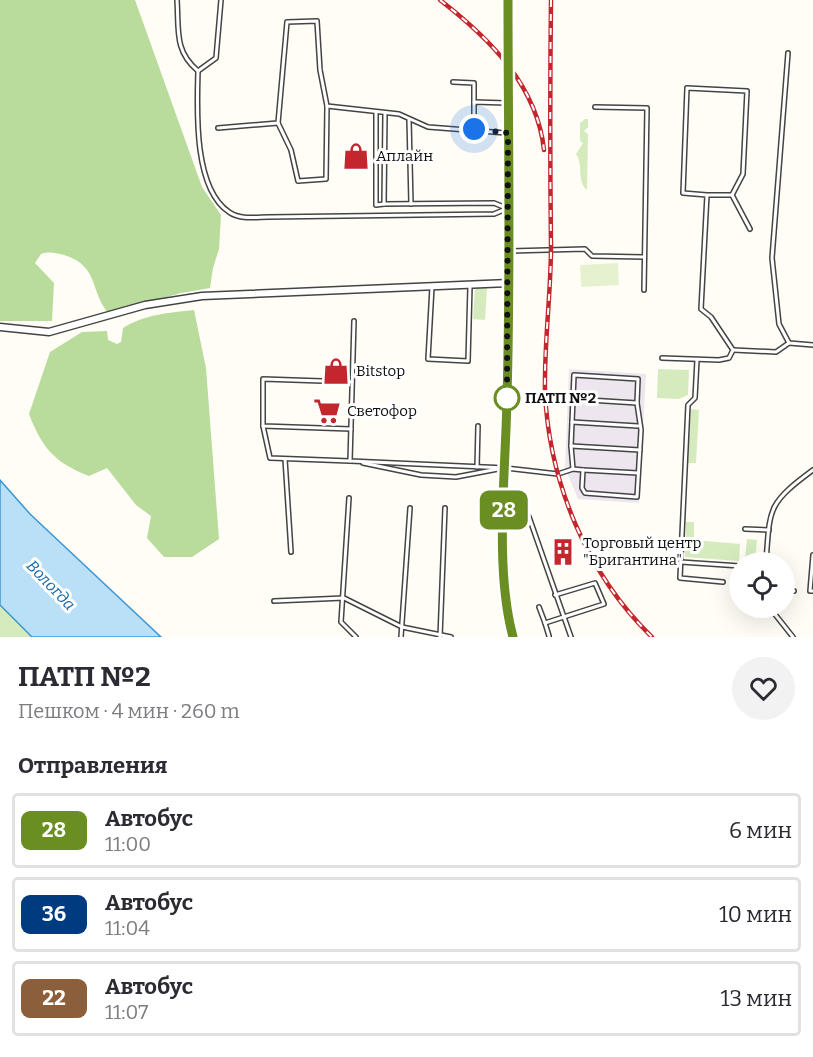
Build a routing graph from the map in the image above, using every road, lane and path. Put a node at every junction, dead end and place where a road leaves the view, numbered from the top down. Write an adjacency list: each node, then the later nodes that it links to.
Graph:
1 (177, 0): 5 (lane)
2 (220, 0): 5 (lane)
3 (508, 0): 8 (main road)
4 (788, 53): 32 (lane)
5 (198, 71): 22 (lane)
6 (453, 82): 7 (lane)
7 (474, 102): 8 (lane); 16 (lane)
8 (508, 103): 17 (main road)
9 (327, 106): 11 (lane); 14 (lane); 14 (lane)
10 (595, 107): 25 (lane)
11 (376, 112): 12 (lane); 20 (lane)
12 (385, 114): 13 (lane); 20 (lane)
13 (409, 119): 16 (lane); 21 (lane)
14 (278, 123): 15 (lane)
15 (218, 128)
16 (474, 131): 17 (lane)
17 (508, 133): 22 (main road)
18 (707, 195): 19 (lane); 19 (lane); 34 (lane)
19 (732, 195): 23 (lane)
20 (384, 204): 21 (lane)
21 (411, 204): 22 (lane)
22 (508, 208): 24 (main road)
23 (750, 229)
24 (508, 251): 25 (lane); 26 (main road)
25 (645, 257): 29 (lane)
26 (509, 283): 27 (street); 50 (main road)
27 (470, 284): 28 (street); 28 (lane)
28 (432, 285): 31 (street)
29 (644, 290)
30 (354, 321): 37 (lane)
31 (0, 327)
32 (789, 344): 33 (lane); 34 (lane)
33 (813, 345)
34 (734, 350): 36 (lane)
35 (662, 358): 36 (lane)
36 (696, 360): 64 (lane)
37 (352, 382): 41 (lane); 44 (lane)
38 (573, 399): 39 (lane); 39 (lane); 40 (lane)
39 (637, 403): 43 (lane)
40 (572, 423): 43 (lane); 45 (lane)
41 (262, 426): 44 (lane); 47 (lane)
42 (478, 426): 49 (lane)
43 (638, 426): 46 (lane)
44 (351, 429): 48 (lane)
45 (571, 446): 46 (lane); 51 (lane)
46 (639, 450): 54 (lane)
47 (285, 459): 48 (lane); 61 (lane)
48 (350, 461): 49 (lane); 50 (lane)
49 (477, 467): 50 (lane)
50 (506, 468): 51 (lane); 55 (main road)
51 (573, 469): 52 (lane)
52 (583, 470): 54 (lane); 54 (lane)
53 (813, 470): 60 (lane)
54 (638, 473)
55 (505, 495): 68 (lane); 81 (main road)
56 (349, 498): 69 (lane)
57 (410, 508): 75 (lane)
58 (445, 508): 76 (lane)
59 (745, 528): 60 (lane)
60 (769, 530): 62 (lane)
61 (291, 552)
62 (767, 552)
63 (813, 555): 67 (lane)
64 (681, 562): 65 (lane); 66 (lane)
65 (729, 566)
66 (723, 582)
67 (813, 591)
68 (555, 596): 72 (lane); 72 (lane)
69 (344, 598): 70 (lane); 75 (lane); 78 (lane)
70 (274, 601)
71 (539, 607): 74 (lane)
72 (563, 618): 74 (lane); 82 (lane)
73 (778, 618): 83 (lane)
74 (545, 623): 77 (lane)
75 (402, 627): 76 (lane); 79 (lane)
76 (440, 636): 80 (lane)
77 (549, 636)
78 (356, 637)
79 (401, 637)
80 (451, 637)
81 (513, 637)
82 (571, 637)
83 (793, 637)

